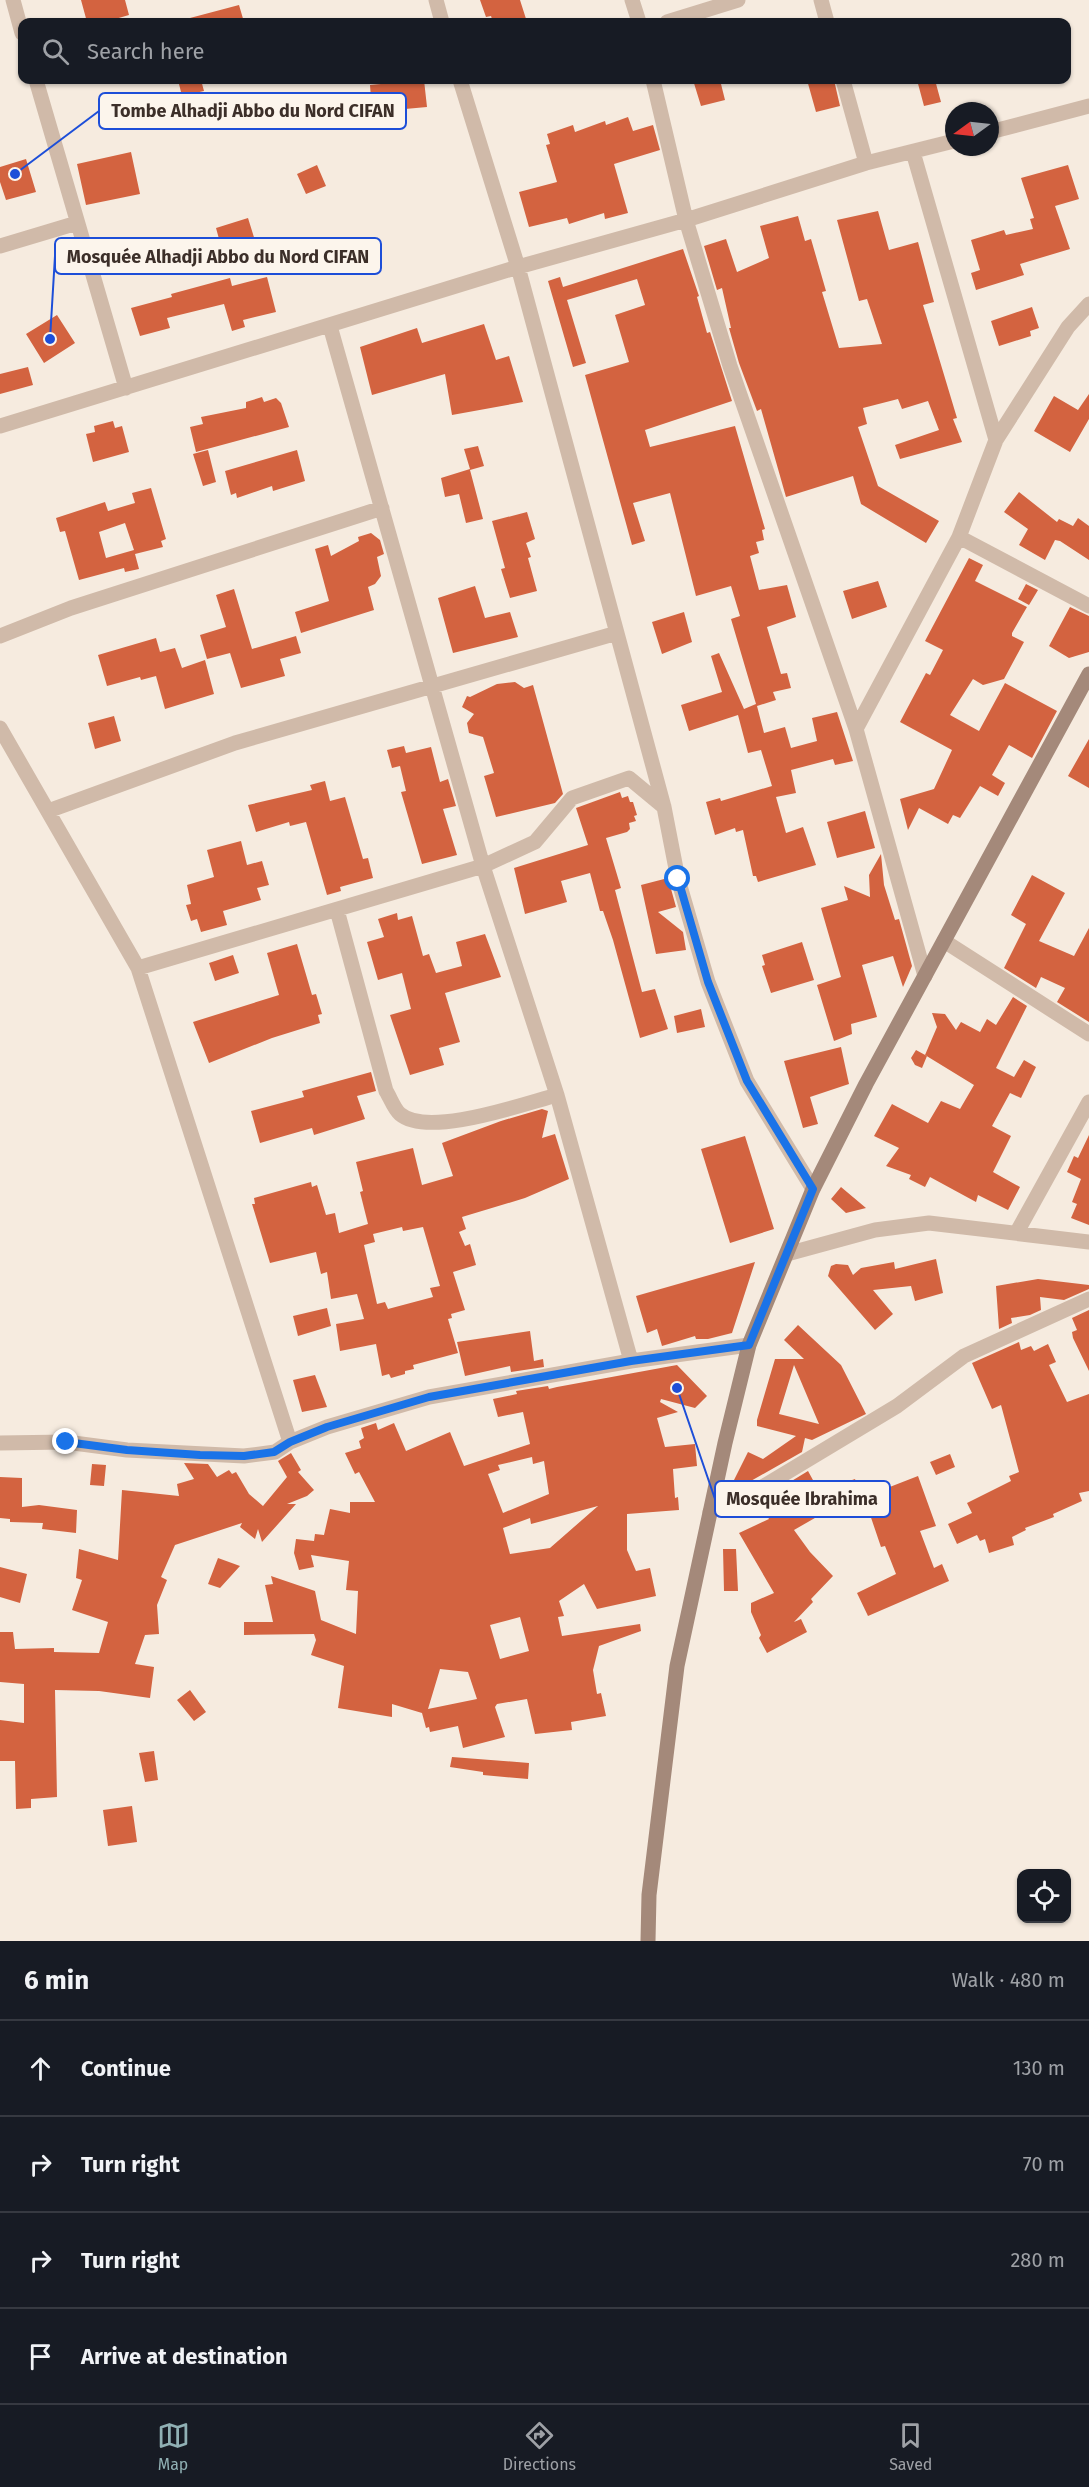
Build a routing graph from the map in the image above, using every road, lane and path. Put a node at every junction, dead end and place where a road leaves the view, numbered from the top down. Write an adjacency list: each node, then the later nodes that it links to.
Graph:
1 (13, 0): 6 (street)
2 (435, 0): 7 (street)
3 (632, 0): 8 (street)
4 (738, 0): 9 (street)
5 (821, 0): 10 (street)
6 (18, 18)
7 (441, 18)
8 (638, 18)
9 (680, 18)
10 (826, 18)
11 (37, 84): 21 (street)
12 (461, 84): 23 (street)
13 (654, 84): 20 (street)
14 (844, 84): 19 (street)
15 (1089, 106): 16 (street)
16 (999, 130)
17 (945, 143): 18 (street)
18 (913, 152): 19 (street); 28 (street)
19 (866, 163): 20 (street)
20 (686, 220): 23 (street); 37 (street)
21 (77, 223): 22 (street); 26 (street)
22 (0, 246)
23 (518, 267): 25 (street); 32 (street)
24 (1089, 304): 28 (street)
25 (330, 326): 26 (street); 29 (street)
26 (126, 388): 27 (street)
27 (0, 426)
28 (996, 440): 30 (street)
29 (381, 508): 33 (street); 35 (street)
30 (959, 537): 31 (street); 37 (street)
31 (1089, 606)
32 (617, 633): 35 (street); 38 (street)
33 (0, 636)
34 (1089, 674): 42 (street)
35 (432, 685): 39 (street); 40 (street)
36 (0, 728): 39 (street)
37 (856, 729): 44 (street)
38 (664, 807): 40 (street); 48 (street)
39 (48, 811): 43 (street)
40 (483, 866): 41 (street); 46 (street)
41 (337, 910): 43 (street); 46 (street)
42 (944, 941): 44 (street); 45 (street)
43 (138, 968): 55 (street)
44 (925, 976): 48 (street)
45 (1089, 1034)
46 (557, 1095): 54 (street)
47 (1089, 1102): 49 (street)
48 (813, 1189): 51 (street)
49 (1017, 1232): 50 (street); 51 (street)
50 (1089, 1242)
51 (787, 1254): 53 (street)
52 (1089, 1299): 57 (street)
53 (749, 1345): 54 (street); 57 (street)
54 (631, 1361): 55 (street)
55 (290, 1442): 56 (street)
56 (0, 1443)
57 (710, 1512): 58 (street)
58 (648, 1941)

